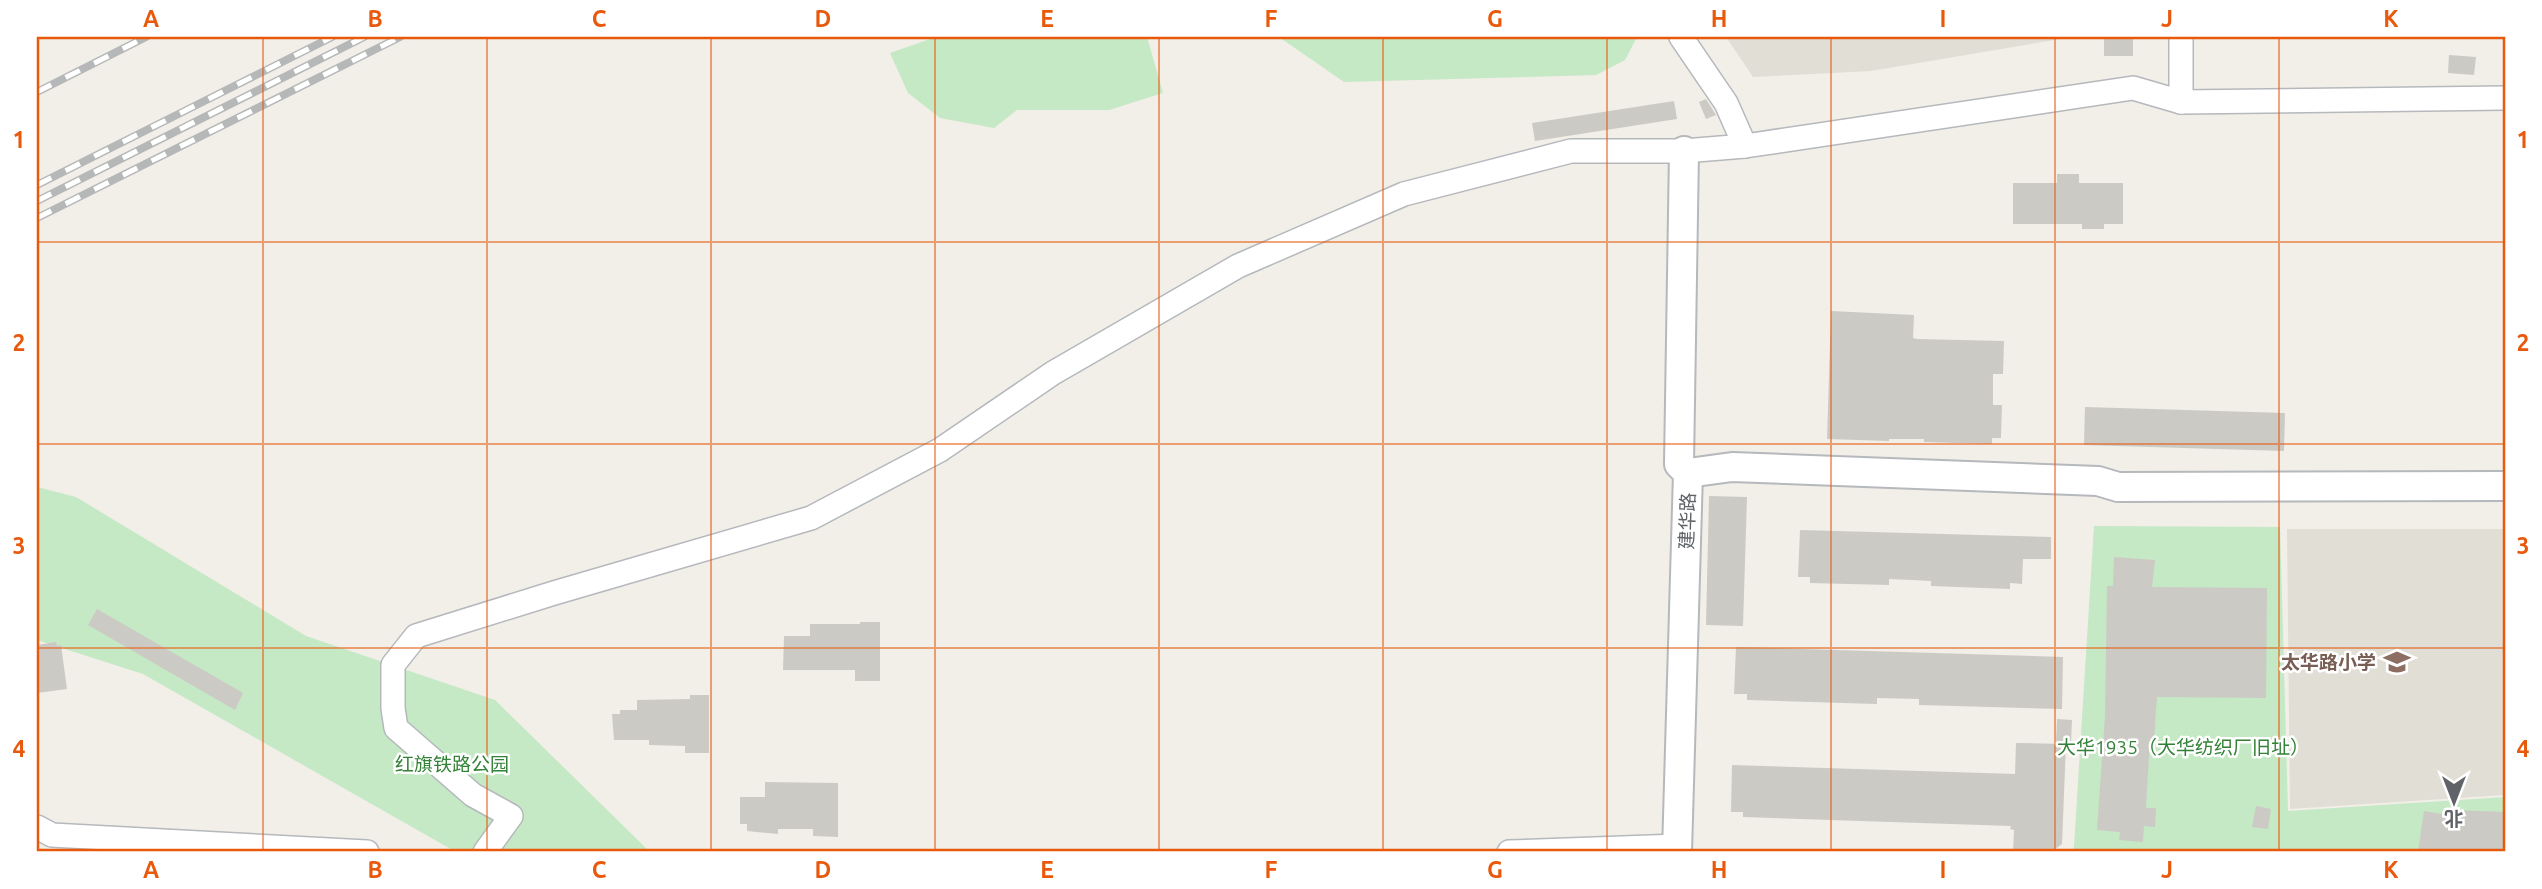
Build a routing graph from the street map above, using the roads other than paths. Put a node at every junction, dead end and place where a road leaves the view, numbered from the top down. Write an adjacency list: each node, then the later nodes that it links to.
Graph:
1 (1681, 37): 5 (street)
2 (2181, 37): 4 (street)
3 (2505, 98): 4 (street)
4 (2181, 102): 5 (street)
5 (1745, 146): 6 (street)
6 (1684, 151): 7 (street, 建华路); 12 (street)
7 (1688, 473): 8 (street); 10 (street, 建华路)
8 (2505, 486)
9 (37, 827): 11 (street)
10 (1677, 849): 13 (street)
11 (367, 852)
12 (485, 852)
13 (1509, 852)

